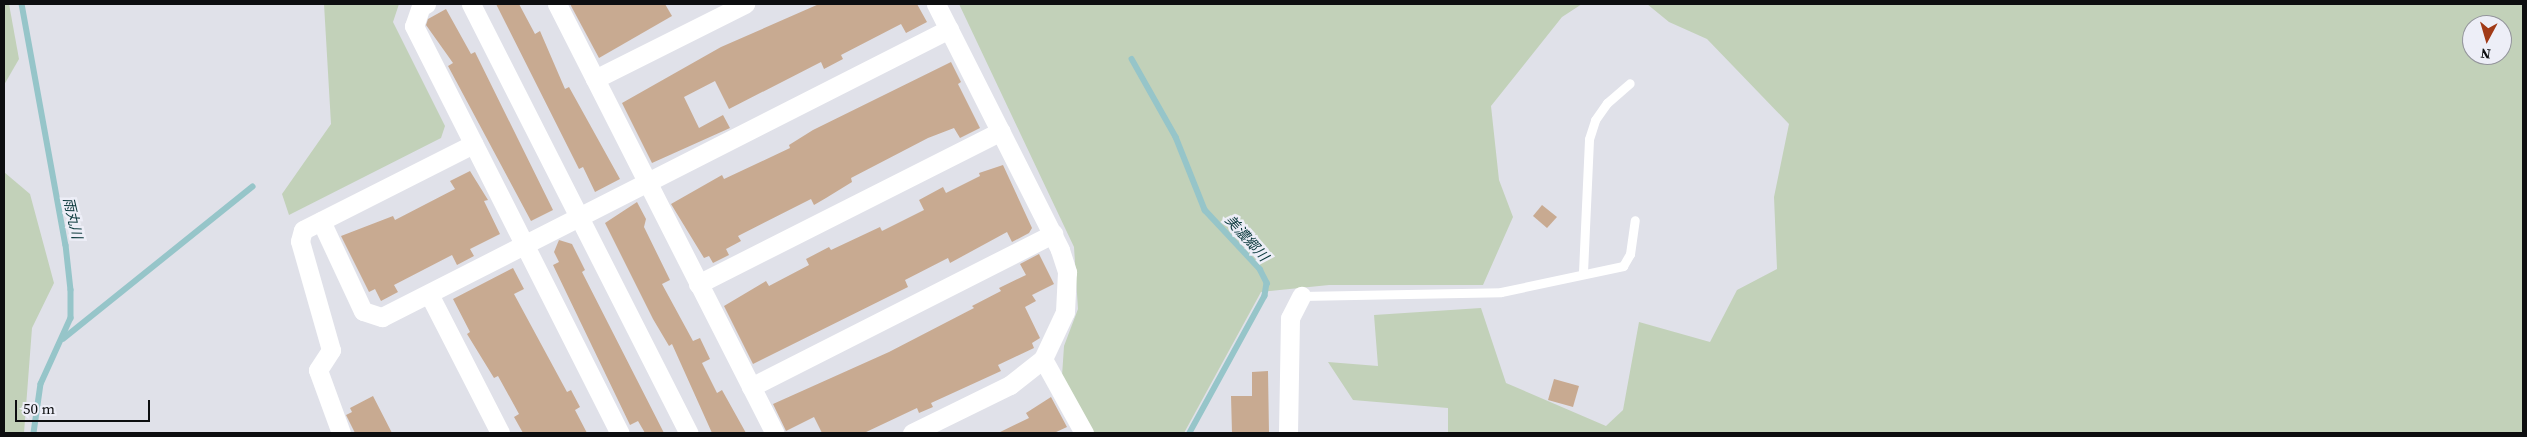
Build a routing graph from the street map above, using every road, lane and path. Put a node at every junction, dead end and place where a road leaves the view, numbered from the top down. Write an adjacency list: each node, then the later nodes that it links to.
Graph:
1 (426, 4): 10 (street)
2 (471, 4): 12 (street)
3 (557, 4): 7 (street)
4 (745, 4): 7 (street)
5 (936, 4): 6 (street)
6 (949, 29): 9 (street); 11 (street)
7 (595, 79): 11 (street)
8 (1630, 83): 17 (lane)
9 (1001, 131): 15 (street); 18 (street)
10 (473, 144): 14 (street); 16 (street)
11 (646, 182): 12 (street); 18 (street)
12 (580, 216): 16 (street); 26 (street)
13 (1635, 220): 17 (lane)
14 (320, 221): 19 (street); 23 (street)
15 (1053, 234): 21 (street); 22 (street)
16 (525, 244): 19 (street); 25 (street)
17 (1583, 272): 20 (lane)
18 (698, 284): 22 (street)
19 (429, 294): 24 (street)
20 (1301, 296): 30 (street)
21 (1043, 359): 28 (street); 29 (street)
22 (751, 387): 27 (street)
23 (341, 433)
24 (500, 433)
25 (620, 433)
26 (689, 433)
27 (775, 433)
28 (912, 433)
29 (1084, 433)
30 (1288, 433)

